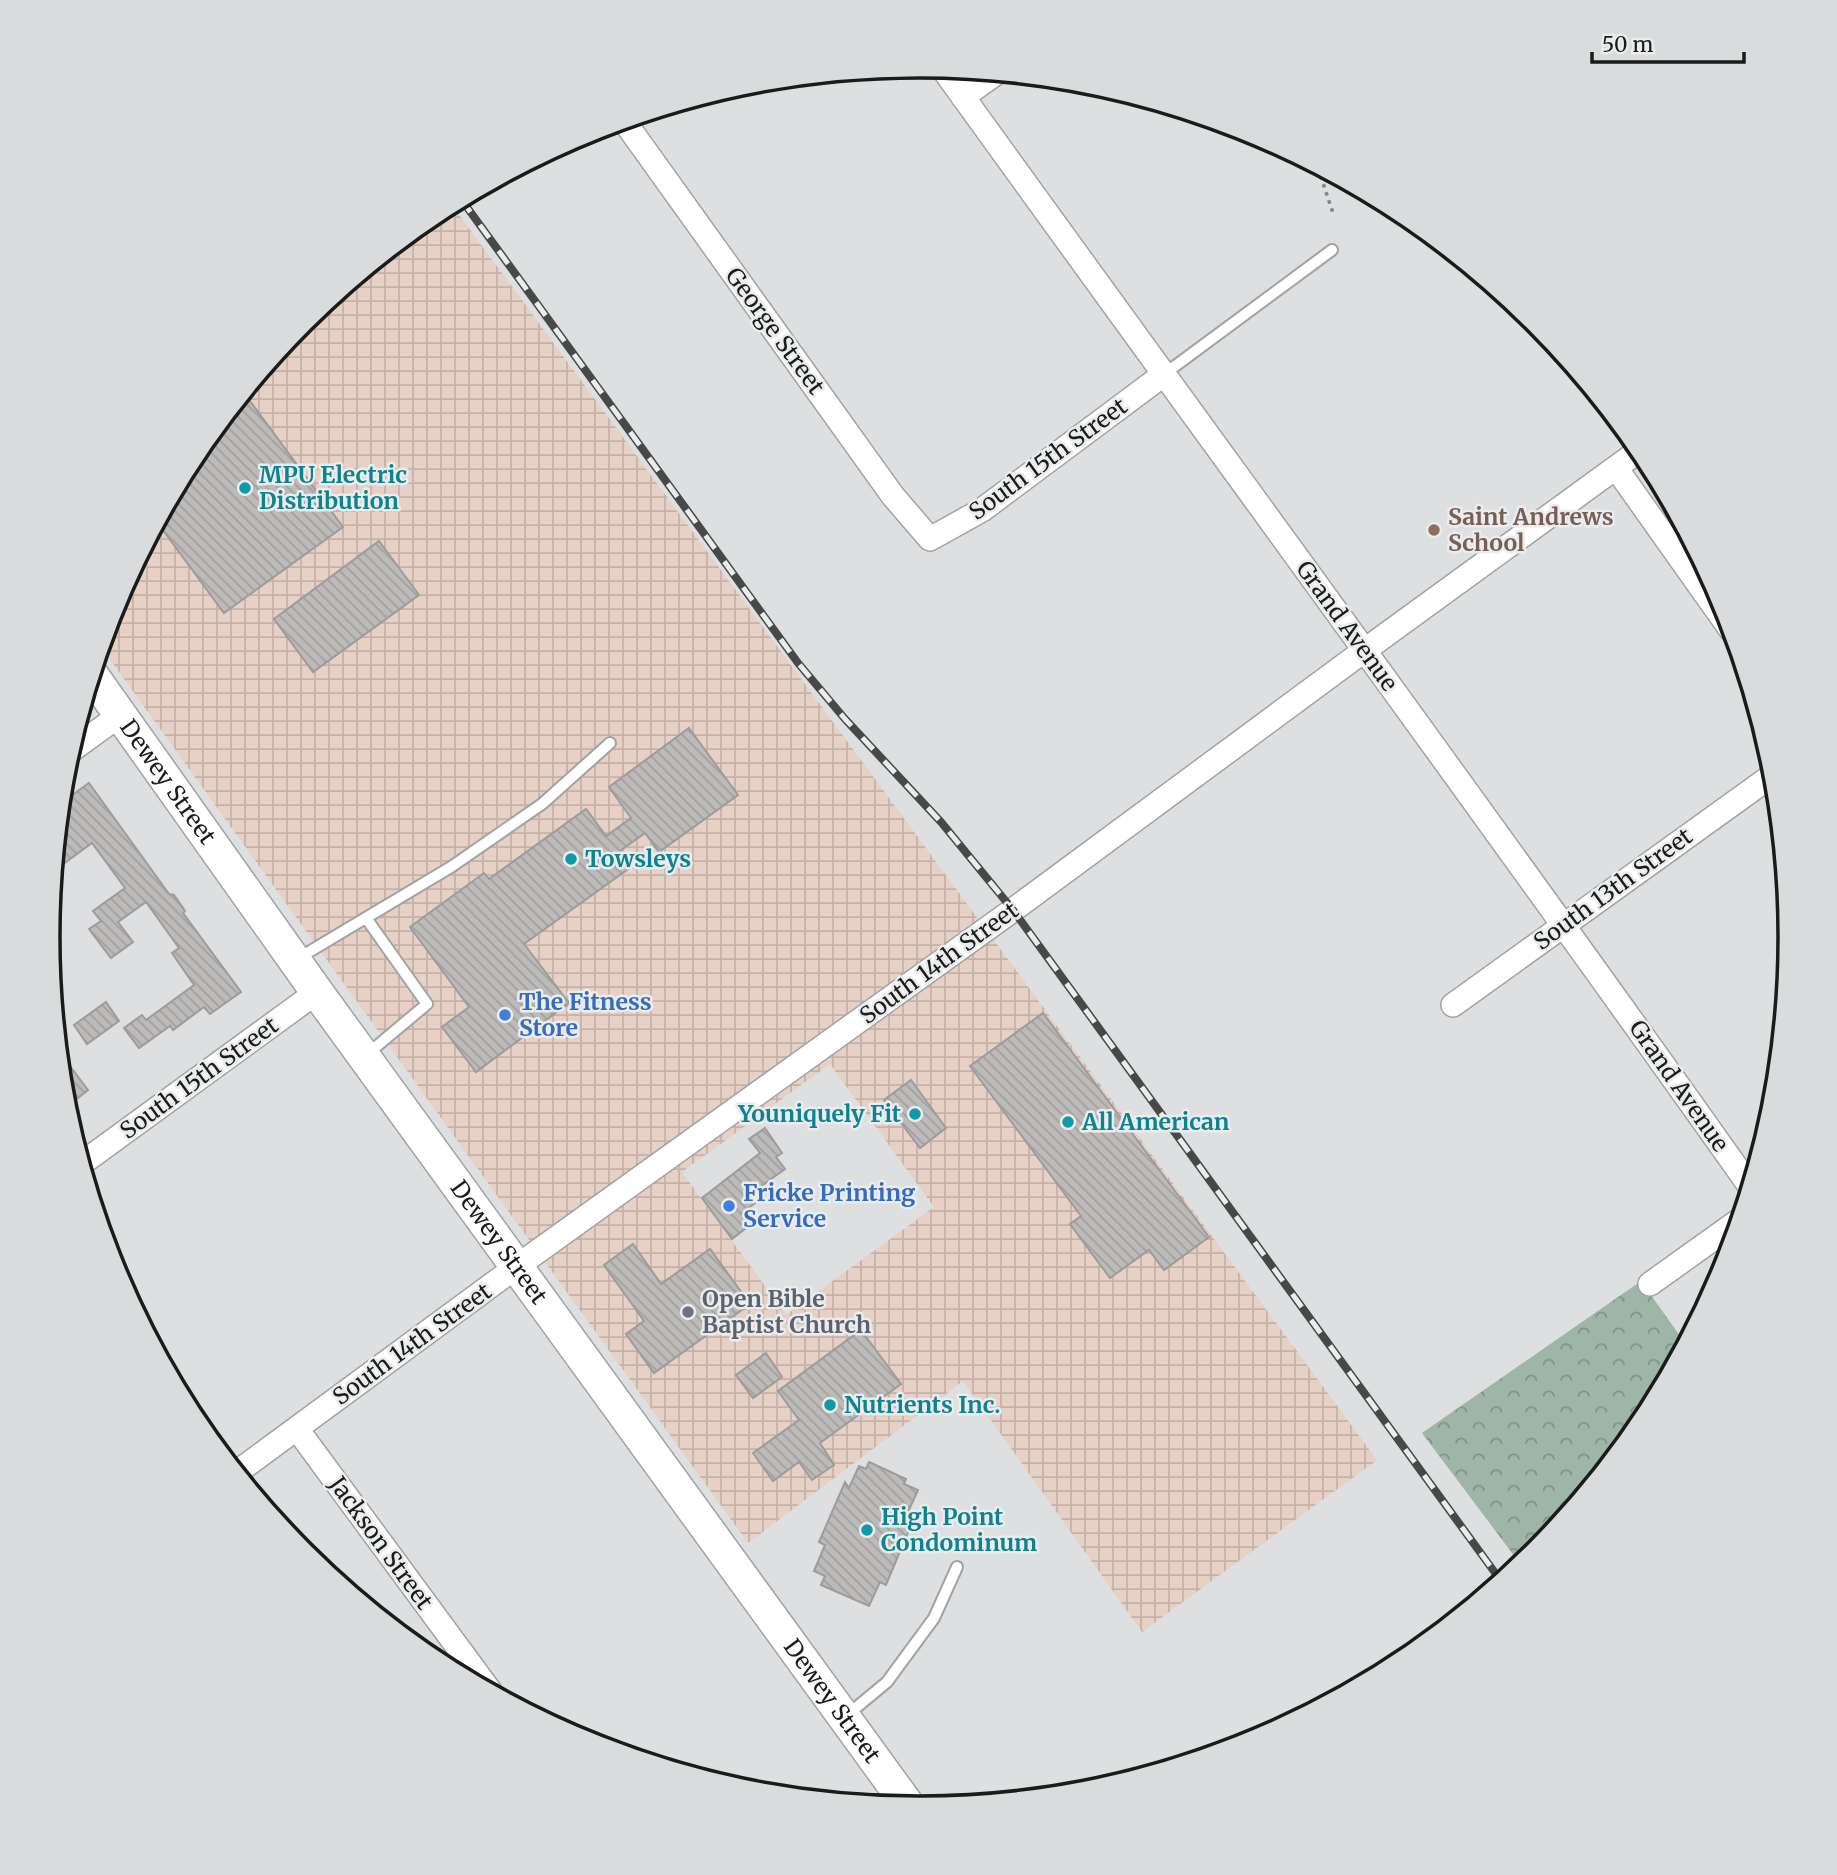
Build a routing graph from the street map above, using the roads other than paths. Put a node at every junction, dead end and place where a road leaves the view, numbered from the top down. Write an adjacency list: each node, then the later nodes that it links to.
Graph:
1 (950, 79): 3 (street, Grand Avenue)
2 (985, 81): 3 (street)
3 (963, 97): 6 (street, Grand Avenue)
4 (630, 129): 9 (street, George Street)
5 (1332, 250): 6 (lane)
6 (1163, 375): 9 (street, South 15th Street); 11 (street, Grand Avenue)
7 (1631, 457): 8 (street, South 14th Street)
8 (1616, 468): 10 (street); 11 (street, South 14th Street)
9 (930, 539)
10 (1705, 593)
11 (1364, 650): 18 (street, Grand Avenue); 26 (street, South 14th Street)
12 (98, 684): 13 (street, Dewey Street)
13 (120, 715): 14 (street); 19 (street, Dewey Street)
14 (83, 742)
15 (610, 743): 17 (lane)
16 (1763, 782): 18 (street, South 13th Street)
17 (366, 918): 19 (lane); 22 (lane)
18 (1563, 924): 21 (street, South 13th Street); 24 (street, Grand Avenue)
19 (294, 960): 20 (street, Dewey Street)
20 (317, 992): 22 (street, Dewey Street); 23 (street, South 15th Street)
21 (1453, 1005)
22 (364, 1057): 26 (street, Dewey Street)
23 (89, 1158)
24 (1743, 1177)
25 (1726, 1230): 27 (street)
26 (516, 1267): 28 (street, South 14th Street); 32 (street, Dewey Street)
27 (1650, 1284)
28 (297, 1429): 29 (street, South 14th Street); 31 (street, Jackson Street)
29 (243, 1468)
30 (957, 1567): 32 (lane)
31 (453, 1659)
32 (844, 1718): 33 (street, Dewey Street)
33 (901, 1796)

